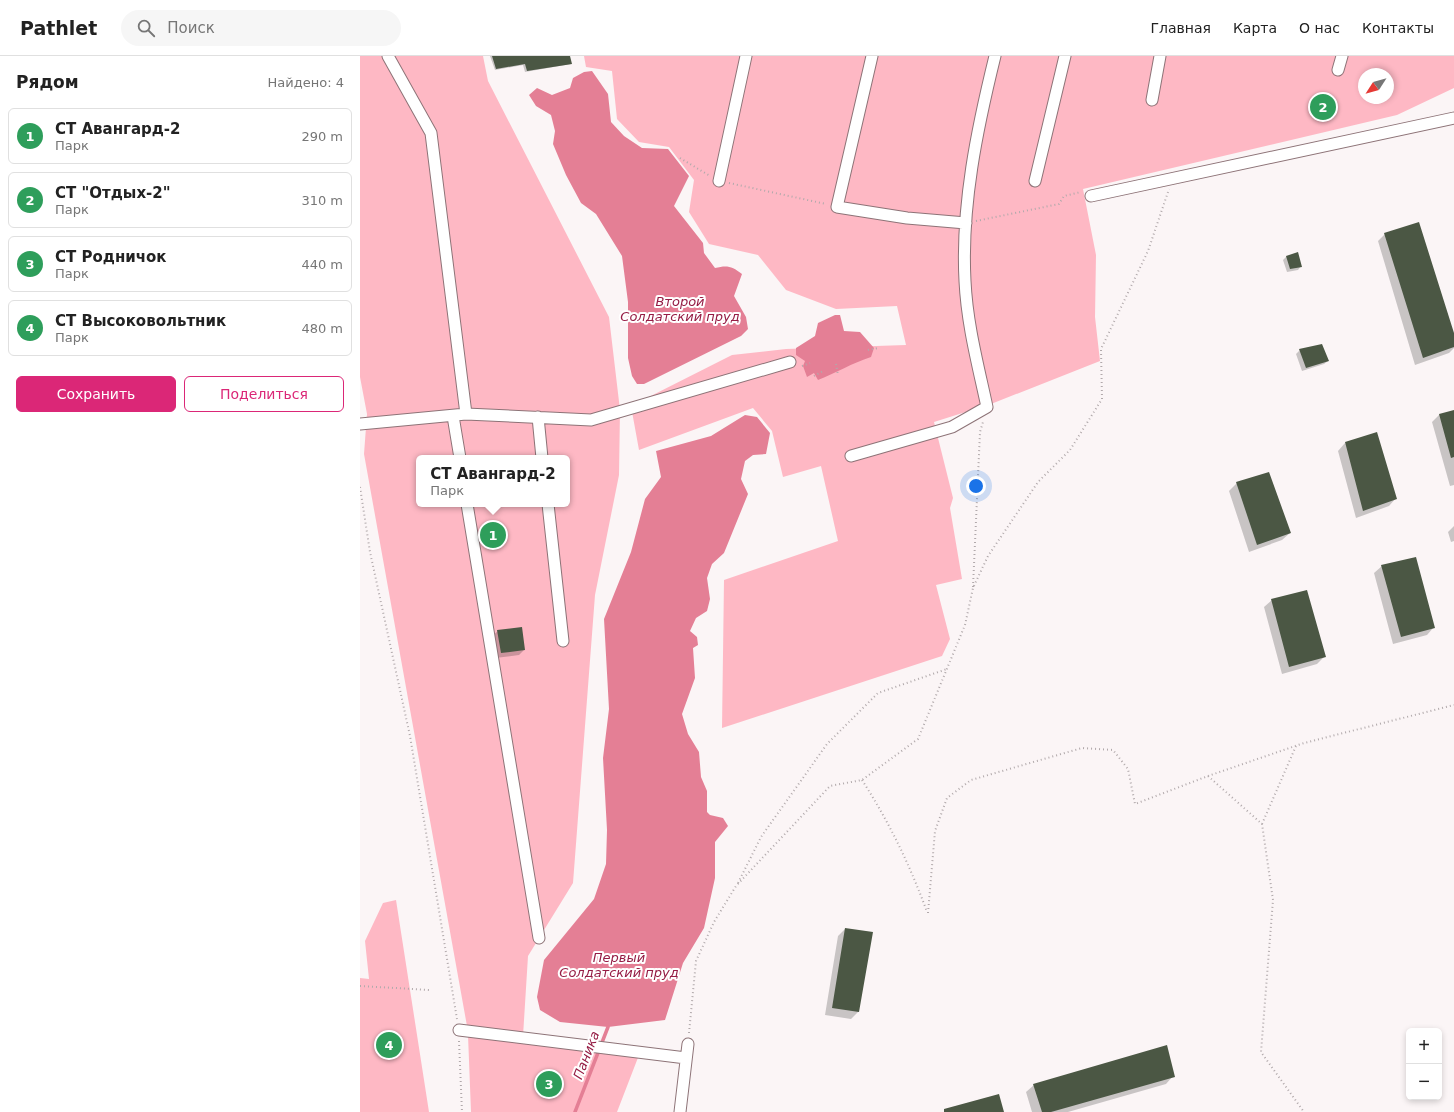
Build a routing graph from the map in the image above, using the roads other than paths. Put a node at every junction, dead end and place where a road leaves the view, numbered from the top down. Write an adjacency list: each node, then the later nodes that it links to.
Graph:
1 (388, 56): 16 (lane)
2 (746, 56): 11 (lane)
3 (872, 56): 14 (lane)
4 (995, 56): 14 (lane)
5 (1065, 56): 12 (lane)
6 (1160, 56): 9 (lane)
7 (1342, 56): 8 (lane)
8 (1338, 70)
9 (1152, 100)
10 (1454, 118): 13 (lane)
11 (719, 181)
12 (1035, 181)
13 (1091, 196)
14 (966, 223): 22 (lane)
15 (790, 362): 18 (lane)
16 (466, 414): 17 (lane); 18 (lane)
17 (452, 416): 19 (lane); 20 (lane)
18 (538, 417): 21 (lane)
19 (360, 424)
20 (459, 455)
21 (542, 455)
22 (851, 456)
23 (467, 507): 26 (lane)
24 (548, 507): 25 (lane)
25 (563, 641)
26 (539, 938)
27 (459, 1030): 29 (lane)
28 (688, 1044): 29 (lane)
29 (686, 1058): 30 (lane)
30 (680, 1112)

